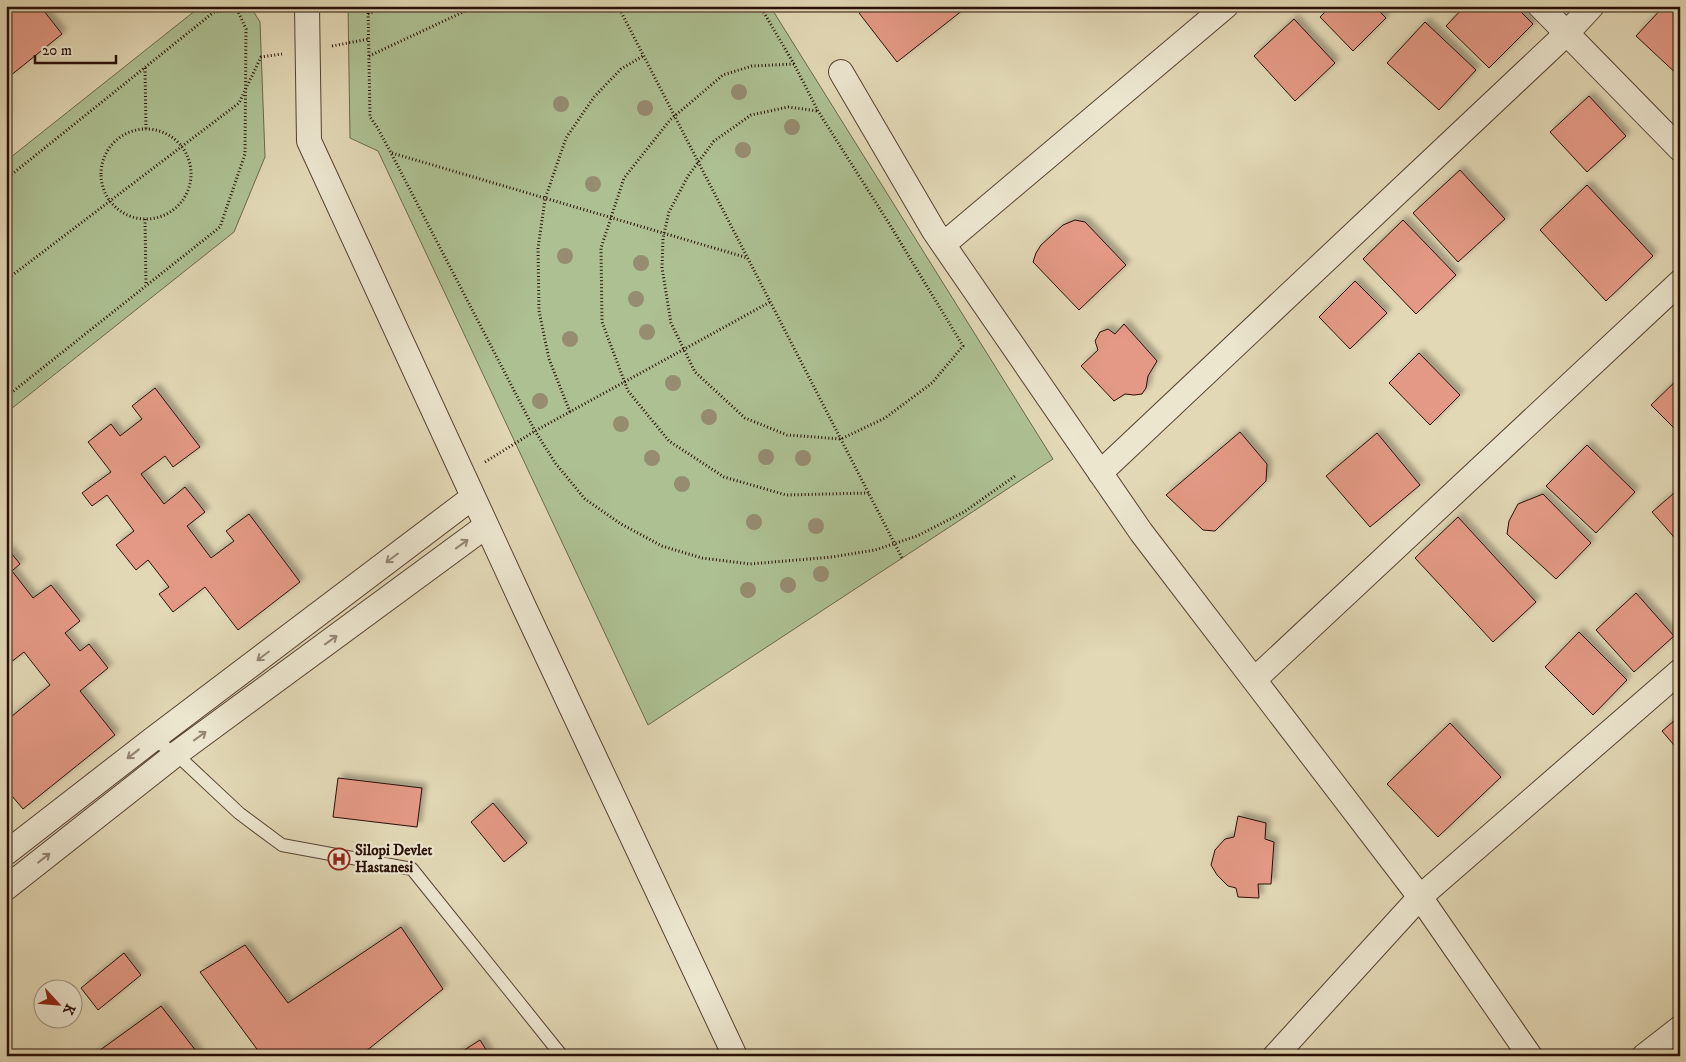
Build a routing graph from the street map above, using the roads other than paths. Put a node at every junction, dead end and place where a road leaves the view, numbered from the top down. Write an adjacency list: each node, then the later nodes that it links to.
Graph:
1 (307, 6): 11 (street)
2 (1540, 6): 5 (street)
3 (1592, 6): 5 (street)
4 (1222, 7): 8 (street)
5 (1567, 33): 7 (street); 10 (street)
6 (841, 72): 8 (street)
7 (1680, 149)
8 (944, 244): 10 (street)
9 (1680, 282): 14 (street)
10 (1100, 473): 14 (street)
11 (473, 497): 12 (street); 15 (street, one-way to 15)
12 (486, 526): 16 (street, one-way to 12); 22 (street)
13 (1680, 671): 19 (street)
14 (1254, 680): 19 (street)
15 (153, 739): 16 (lane); 17 (street, one-way to 17)
16 (176, 754): 18 (street, one-way to 16); 21 (lane)
17 (6, 853)
18 (6, 888)
19 (1420, 897): 23 (street); 24 (street)
20 (1680, 1028): 25 (street)
21 (562, 1056)
22 (735, 1056)
23 (1275, 1056)
24 (1530, 1056)
25 (1644, 1056)

